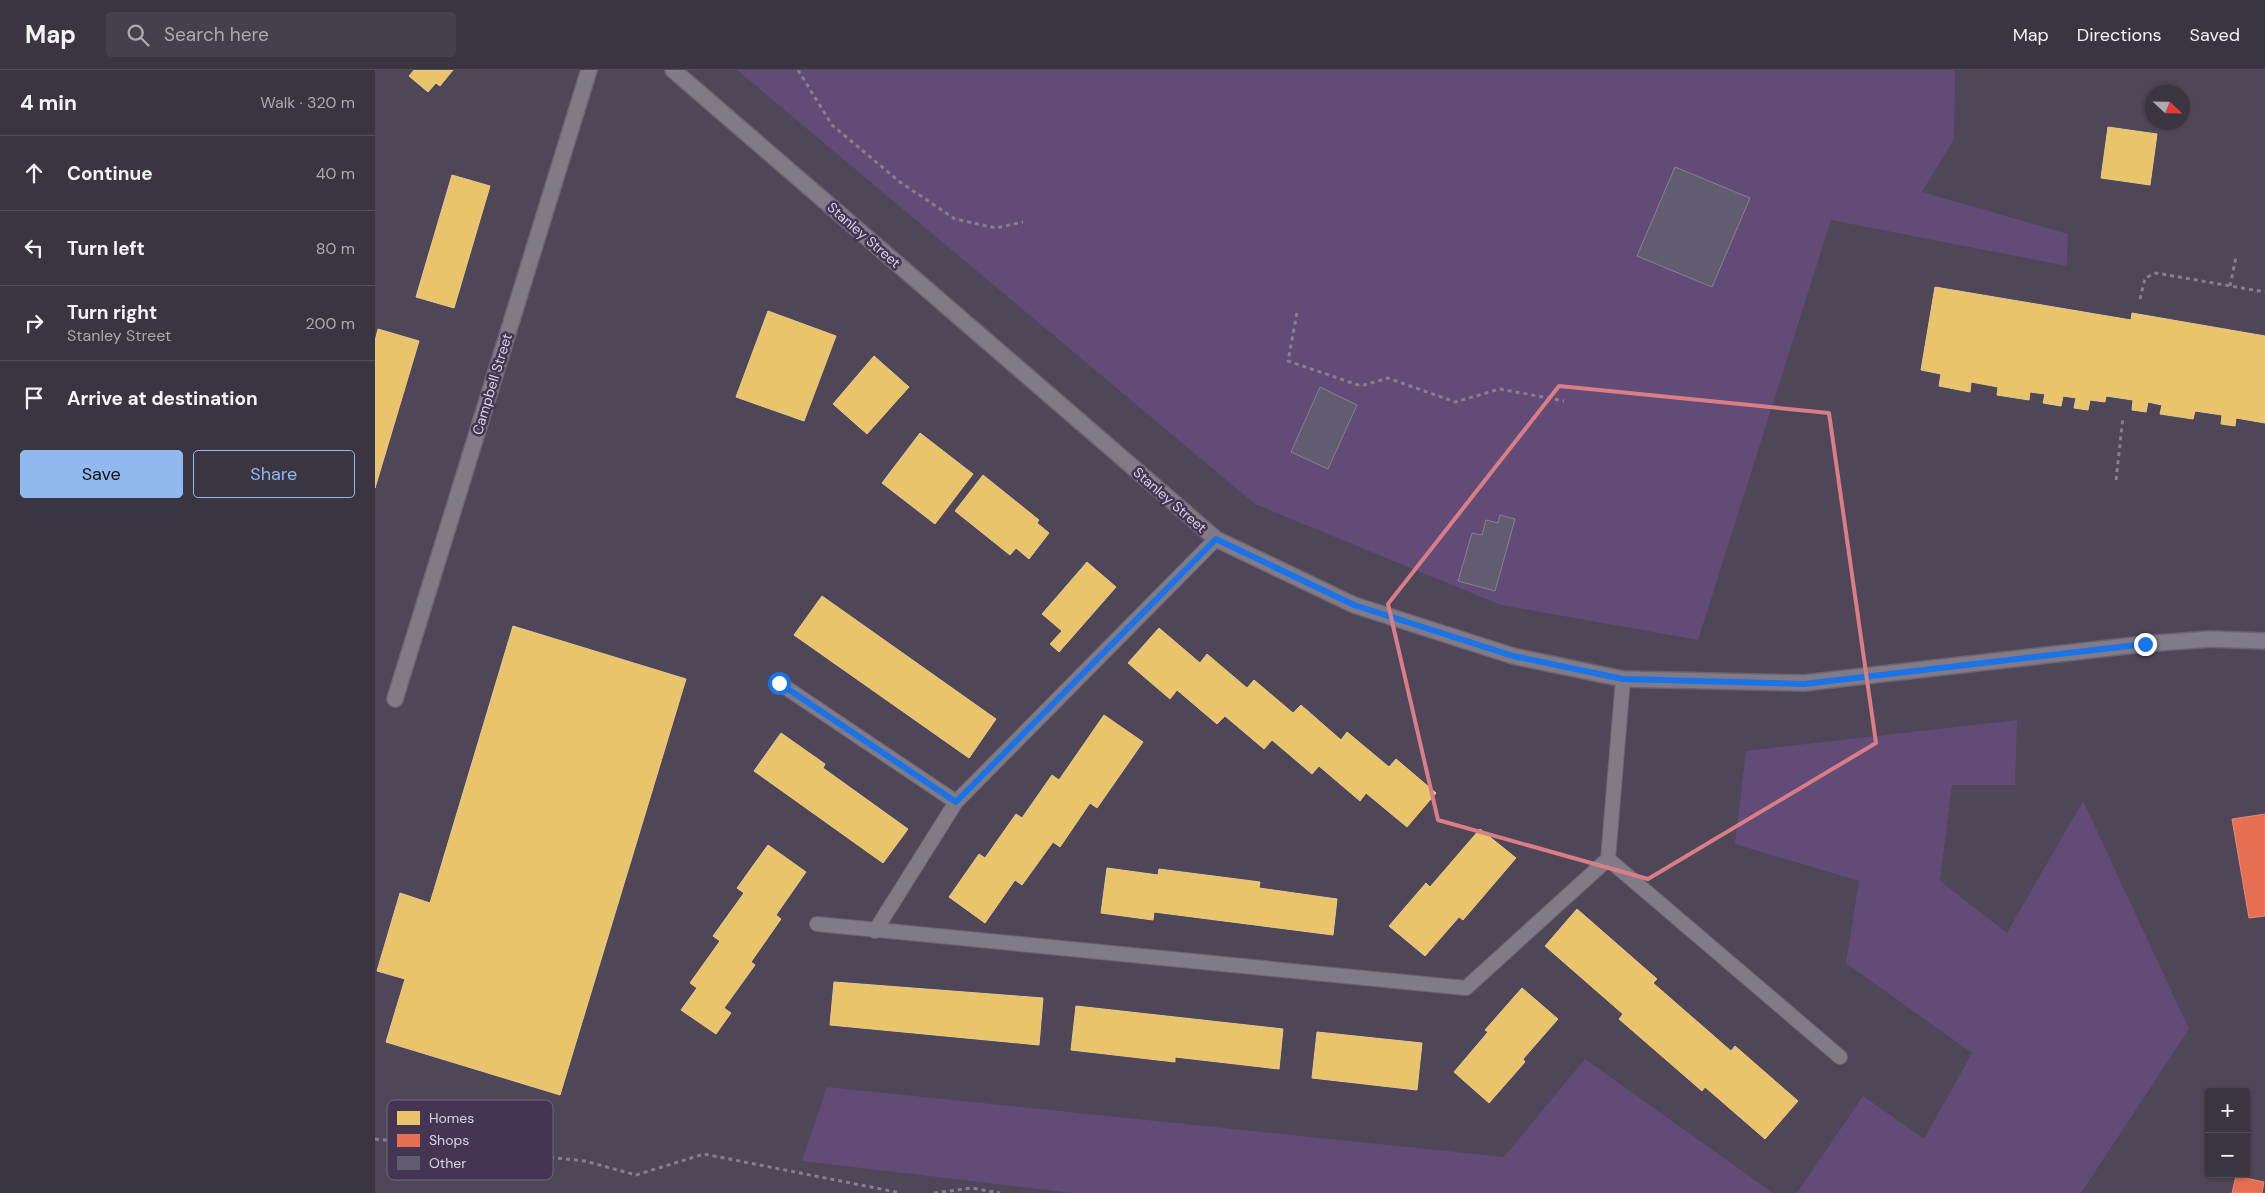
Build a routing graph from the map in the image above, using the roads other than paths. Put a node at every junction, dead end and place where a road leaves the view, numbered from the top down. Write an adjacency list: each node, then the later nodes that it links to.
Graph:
1 (589, 70): 7 (street, Campbell Street)
2 (673, 70): 3 (street, Stanley Street)
3 (1216, 539): 5 (street, Stanley Street); 8 (lane)
4 (2265, 641): 5 (street, Stanley Street)
5 (1623, 679): 9 (lane)
6 (779, 683): 8 (lane)
7 (395, 698)
8 (956, 802): 11 (lane)
9 (1608, 859): 11 (lane); 12 (lane)
10 (817, 924): 11 (lane)
11 (875, 931)
12 (1839, 1057)

